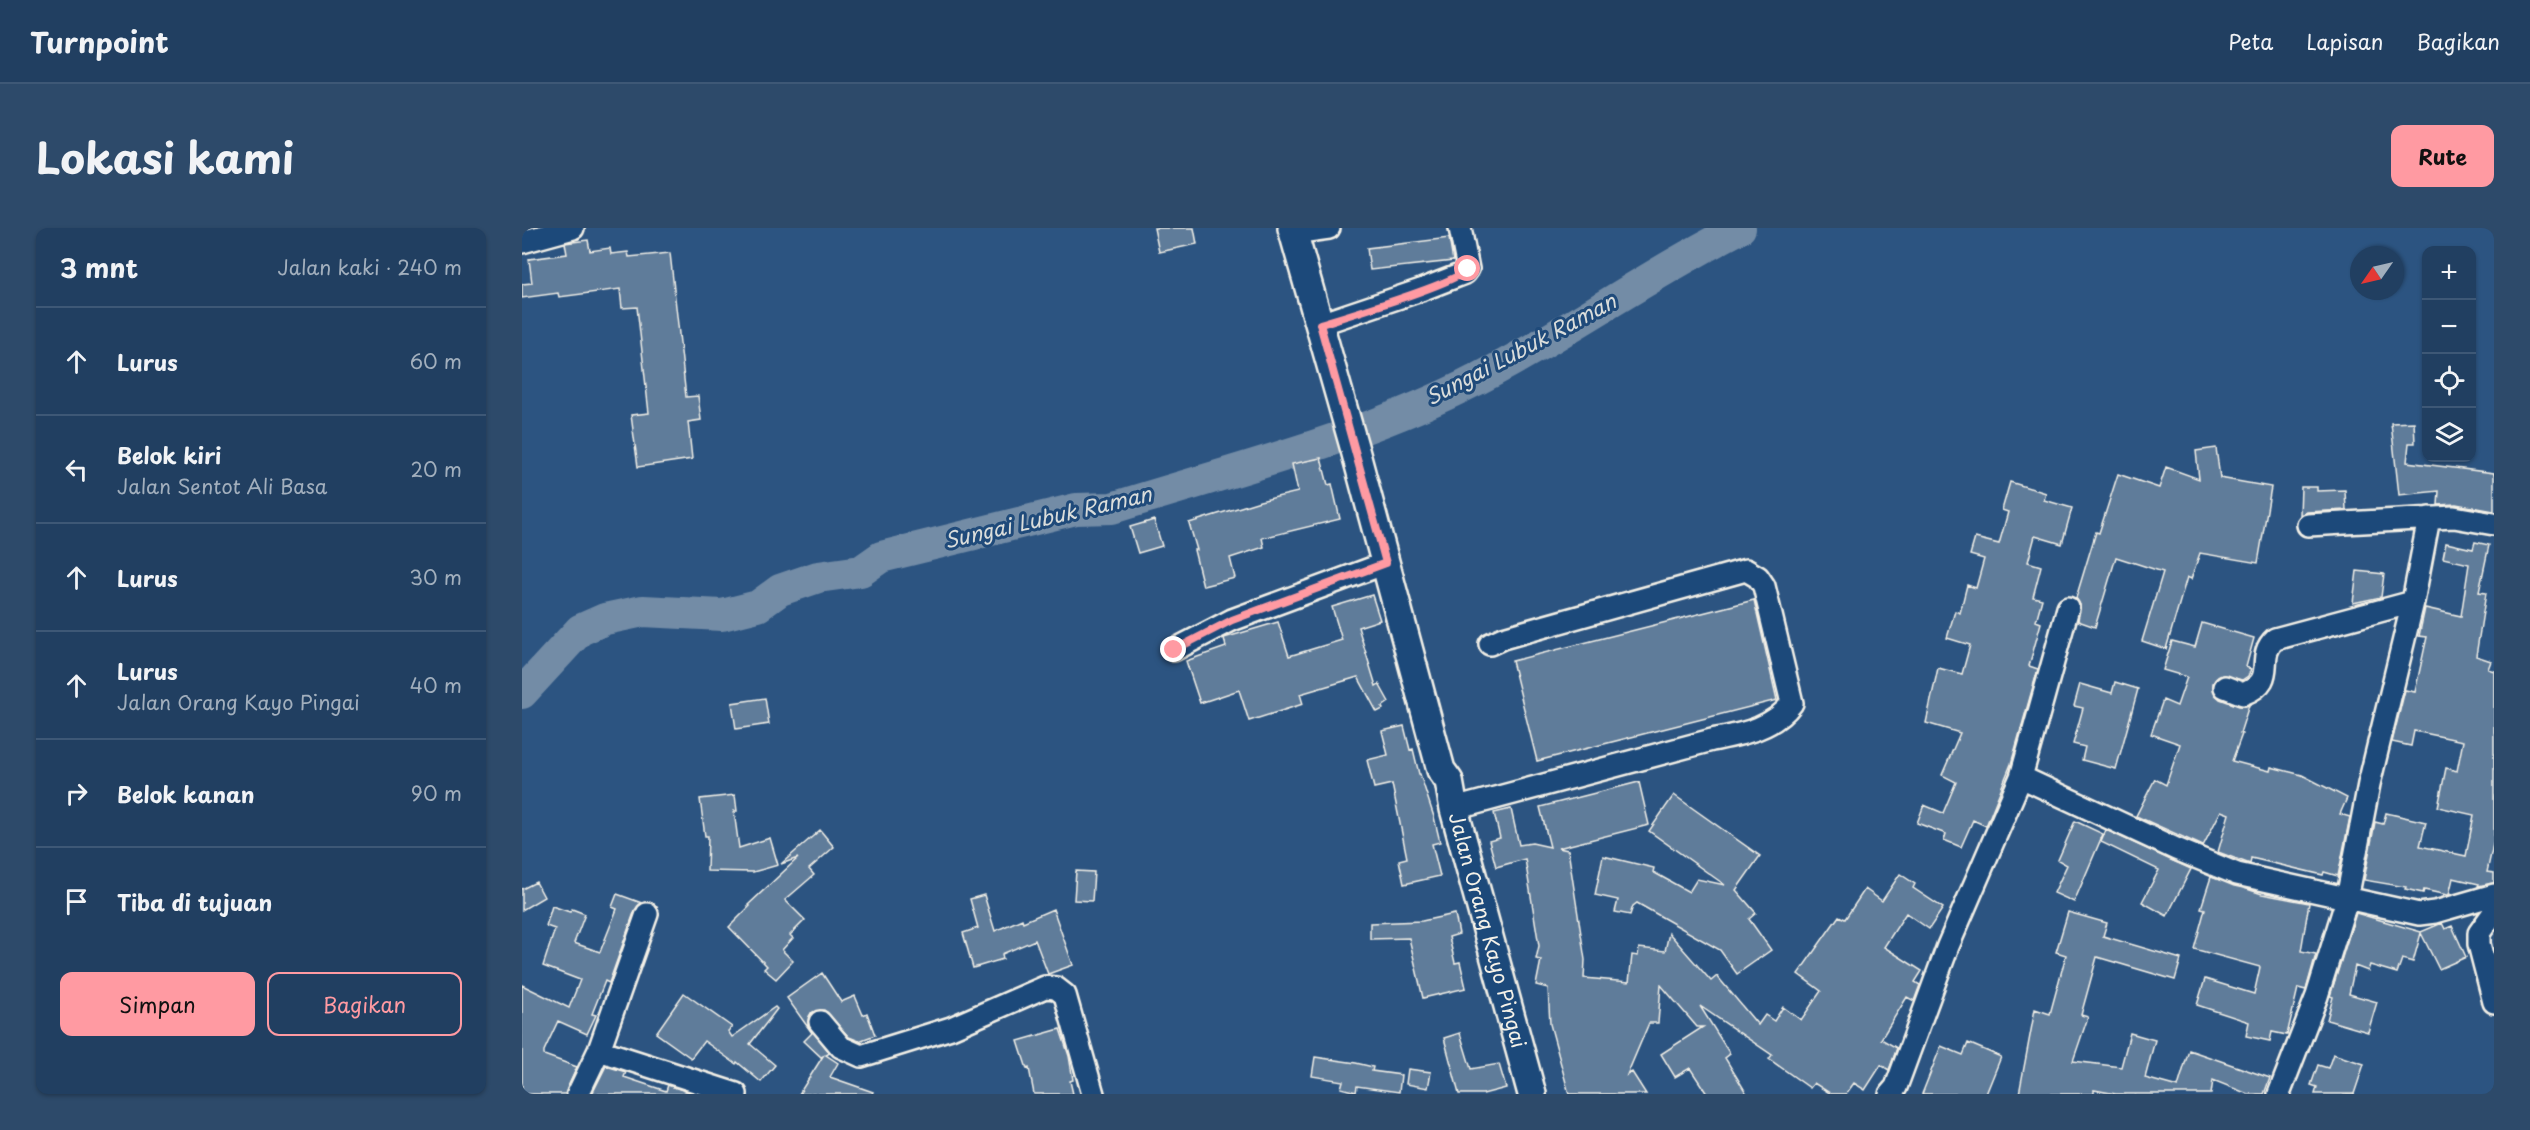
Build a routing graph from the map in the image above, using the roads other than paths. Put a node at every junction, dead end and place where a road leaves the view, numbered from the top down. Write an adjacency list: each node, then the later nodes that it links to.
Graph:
1 (573, 228): 5 (street)
2 (1329, 228): 4 (street)
3 (1460, 228): 6 (street)
4 (1292, 231): 6 (main road, Jalan Orang Kayo Pingai)
5 (522, 242)
6 (1320, 324): 10 (main road, Jalan Orang Kayo Pingai)
7 (2429, 518): 8 (street); 9 (street); 11 (street)
8 (2494, 524)
9 (2308, 525)
10 (1386, 563): 14 (street); 16 (main road, Jalan Orang Kayo Pingai)
11 (2413, 602): 15 (street); 20 (street)
12 (2068, 608): 17 (street)
13 (1490, 644): 18 (street)
14 (1174, 650)
15 (2225, 687)
16 (1441, 770): 18 (main road, Jalan Orang Kayo Pingai); 29 (main road, Jalan Orang Kayo Pingai)
17 (2021, 777): 20 (street); 31 (street)
18 (1454, 808): 30 (main road, Jalan Orang Kayo Pingai)
19 (2494, 896): 20 (street)
20 (2348, 899): 32 (street)
21 (2494, 912): 23 (street)
22 (647, 914): 25 (street)
23 (2494, 1002)
24 (820, 1022): 28 (street)
25 (598, 1050): 26 (street); 27 (street)
26 (578, 1094)
27 (736, 1094)
28 (1093, 1094)
29 (1521, 1094)
30 (1532, 1094)
31 (1890, 1094)
32 (2279, 1094)

